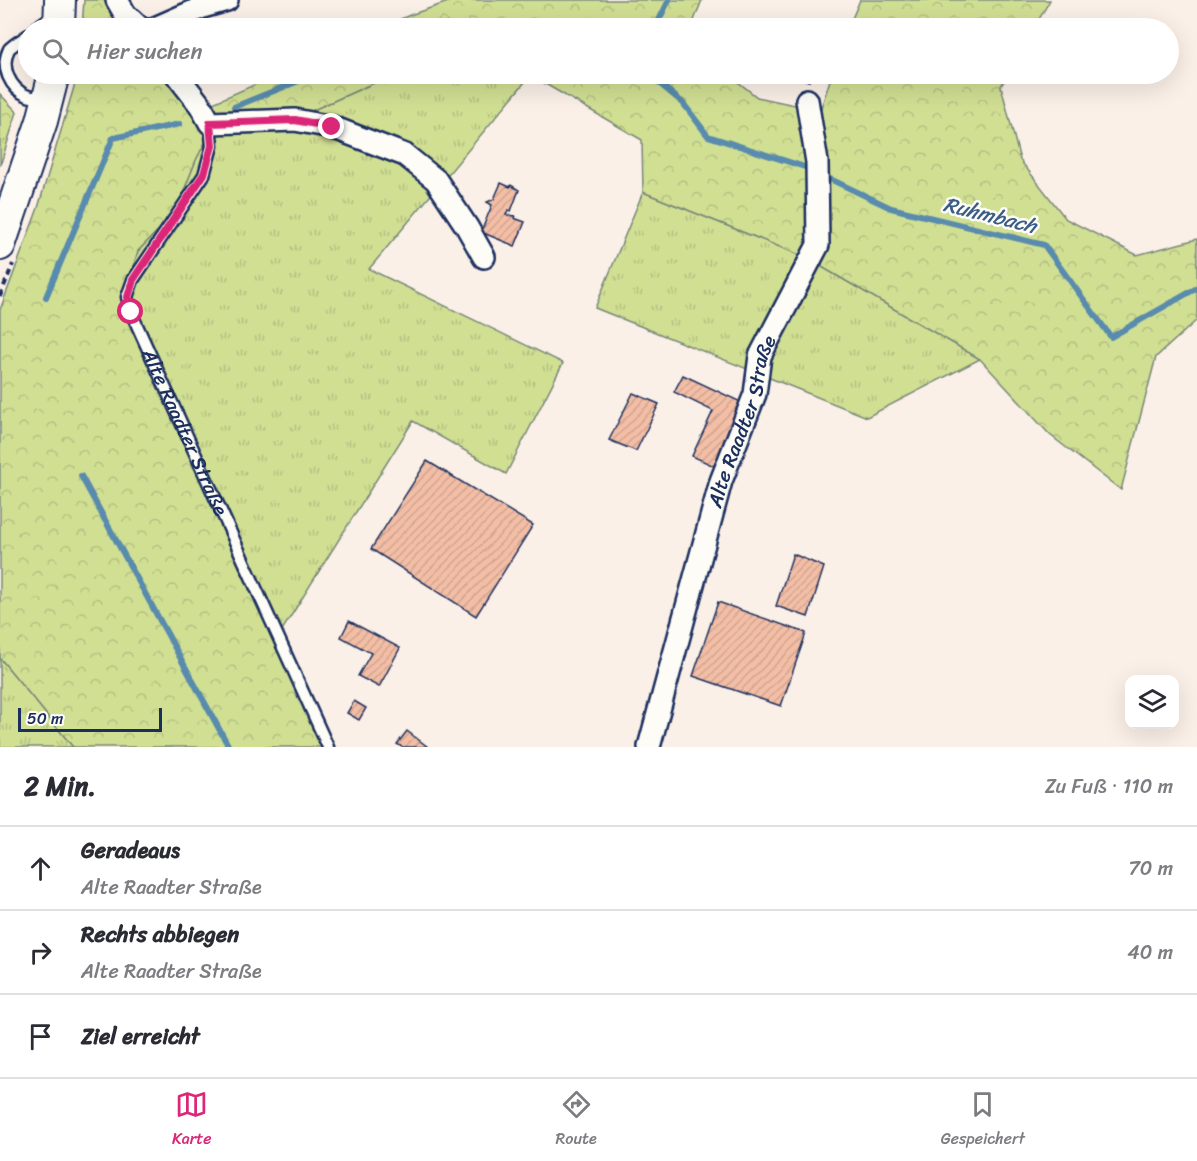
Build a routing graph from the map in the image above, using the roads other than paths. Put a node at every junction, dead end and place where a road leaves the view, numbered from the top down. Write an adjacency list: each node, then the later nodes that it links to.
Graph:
1 (117, 0): 3 (street)
2 (227, 0): 4 (street)
3 (129, 18)
4 (178, 18)
5 (18, 42): 6 (lane)
6 (2, 63): 8 (lane)
7 (184, 84): 10 (street)
8 (51, 85): 11 (main road)
9 (807, 100): 14 (street, Alte Raadter Straße)
10 (210, 123): 12 (street); 13 (lane, Alte Raadter Straße)
11 (0, 245)
12 (484, 257)
13 (328, 747)
14 (650, 747)

